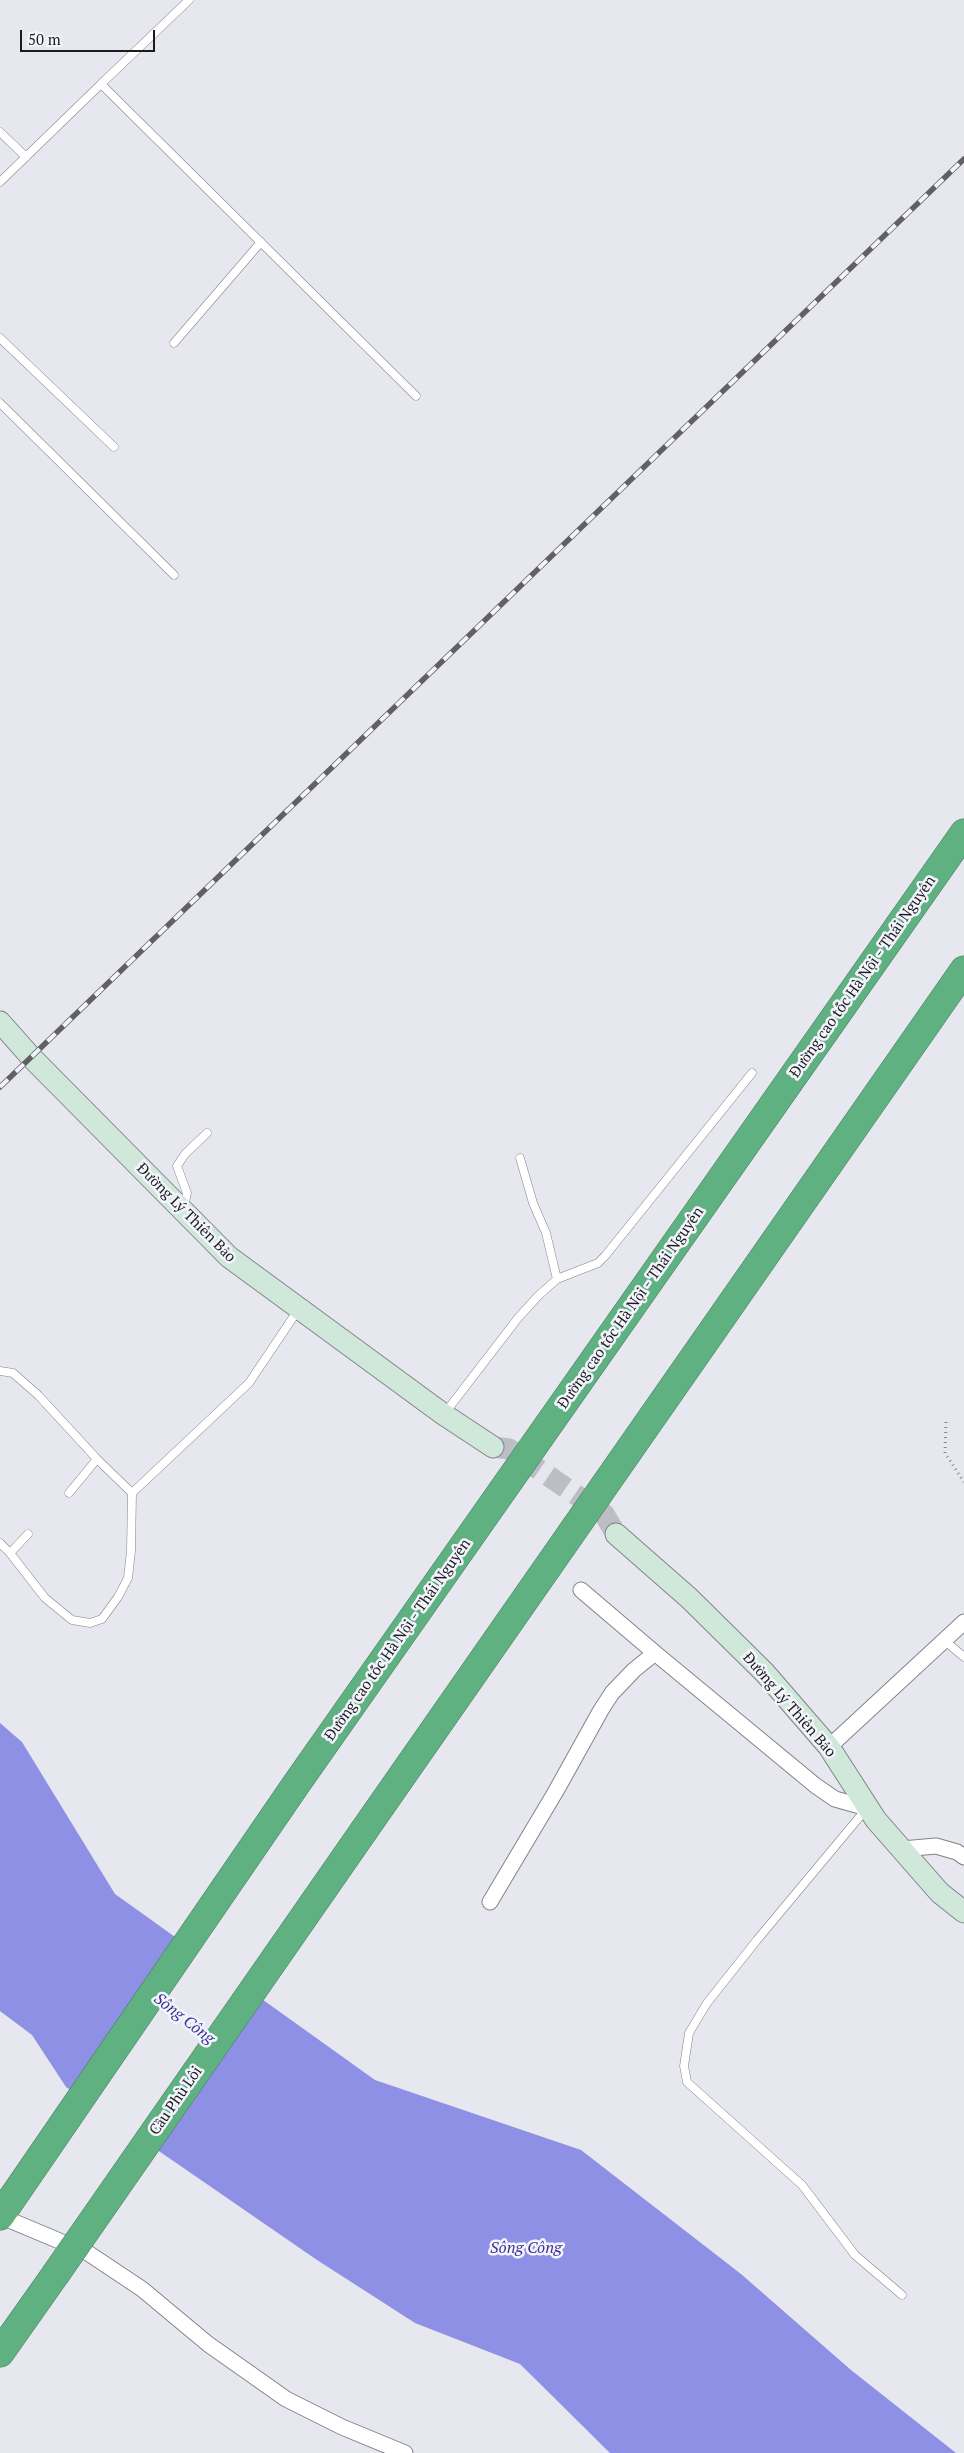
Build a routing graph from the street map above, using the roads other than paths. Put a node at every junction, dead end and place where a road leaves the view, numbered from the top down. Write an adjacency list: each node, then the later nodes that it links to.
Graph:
1 (189, 0): 2 (lane)
2 (101, 84): 4 (lane); 6 (lane)
3 (0, 132): 4 (lane)
4 (26, 157): 5 (lane)
5 (0, 182)
6 (261, 242): 8 (lane); 9 (lane)
7 (0, 338): 11 (lane)
8 (174, 343)
9 (416, 396)
10 (0, 403): 12 (lane)
11 (114, 446)
12 (174, 576)
13 (964, 834): 43 (highway, Đường cao tốc Hà Nội - Thái Nguyên)
14 (964, 970): 45 (highway, Cầu Phù Lôi, bridge)
15 (0, 1022): 19 (main road, Đường Lý Thiên Bảo)
16 (752, 1073): 20 (lane)
17 (207, 1133): 19 (lane)
18 (520, 1158): 20 (lane)
19 (183, 1211): 21 (main road, Đường Lý Thiên Bảo)
20 (557, 1279): 23 (lane)
21 (299, 1309): 23 (main road, Đường Lý Thiên Bảo); 27 (lane)
22 (0, 1371): 25 (lane)
23 (443, 1414): 24 (main road, Đường Lý Thiên Bảo)
24 (493, 1447)
25 (97, 1459): 26 (lane); 27 (lane)
26 (69, 1493)
27 (132, 1493): 31 (lane)
28 (28, 1534): 31 (lane)
29 (616, 1534): 37 (main road, Đường Lý Thiên Bảo)
30 (0, 1543): 31 (lane)
31 (10, 1553)
32 (581, 1590): 35 (street)
33 (964, 1622): 34 (street)
34 (945, 1641): 36 (lane); 37 (street)
35 (655, 1653): 38 (street); 41 (street)
36 (964, 1657)
37 (829, 1747): 38 (main road, Đường Lý Thiên Bảo)
38 (867, 1808): 39 (main road, Đường Lý Thiên Bảo); 44 (lane)
39 (902, 1849): 40 (street); 42 (main road, Đường Lý Thiên Bảo)
40 (964, 1857)
41 (490, 1902)
42 (964, 1912)
43 (0, 2216): 46 (street)
44 (902, 2295)
45 (0, 2353)
46 (405, 2453)

